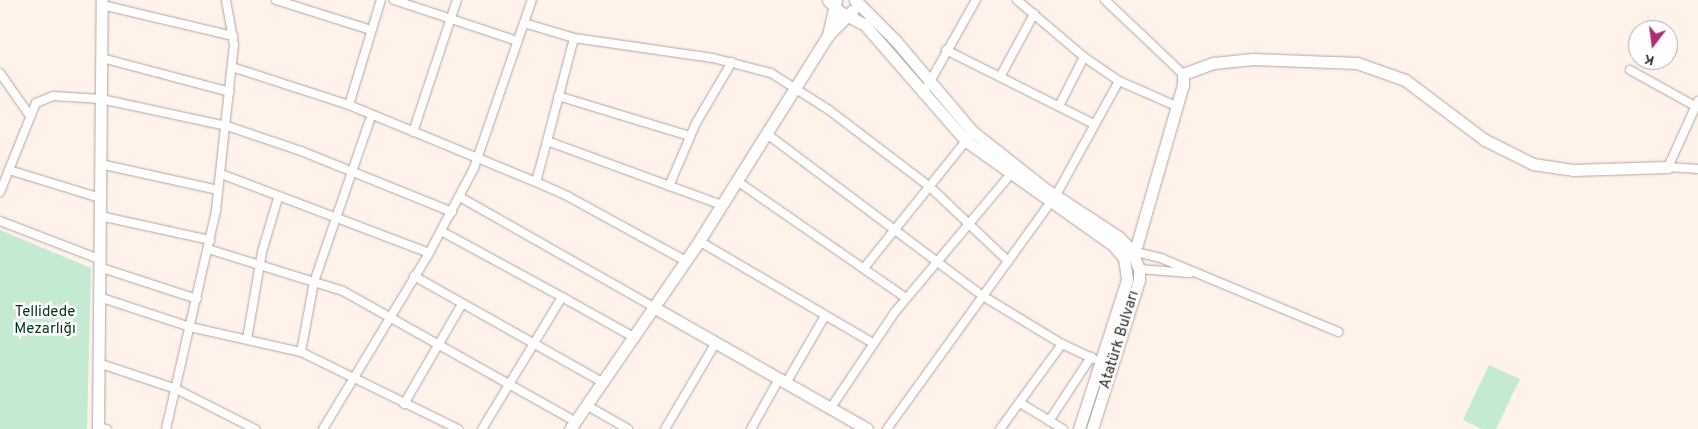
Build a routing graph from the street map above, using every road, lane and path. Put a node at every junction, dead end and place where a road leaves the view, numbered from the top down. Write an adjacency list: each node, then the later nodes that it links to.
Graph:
1 (226, 0): 19 (street)
2 (276, 0): 17 (street)
3 (381, 0): 17 (street)
4 (394, 0): 15 (street)
5 (457, 0): 15 (street)
6 (532, 0): 16 (street)
7 (976, 0): 22 (street)
8 (1017, 0): 13 (street)
9 (1105, 0): 29 (street)
10 (832, 1): 14 (street); 18 (street)
11 (857, 1): 14 (street); 32 (street)
12 (102, 2): 19 (street); 24 (street)
13 (1034, 14): 23 (street); 30 (street)
14 (850, 16): 18 (street); 35 (street)
15 (451, 19): 21 (street); 46 (street)
16 (524, 23): 20 (street); 21 (street)
17 (370, 30): 39 (street)
18 (828, 35): 33 (street)
19 (232, 36): 26 (street)
20 (574, 38): 25 (street); 36 (street)
21 (517, 41): 51 (street)
22 (946, 50): 30 (street); 32 (street)
23 (1084, 57): 31 (street); 40 (street)
24 (102, 58): 34 (street); 37 (street)
25 (732, 62): 33 (street); 48 (street)
26 (232, 67): 34 (street); 39 (street)
27 (1630, 70): 38 (street)
28 (0, 72): 42 (street)
29 (1184, 74): 41 (street); 53 (street)
30 (1000, 77): 40 (street)
31 (1119, 80): 41 (street); 44 (street)
32 (930, 82): 35 (street); 49 (street)
33 (796, 87): 47 (street); 62 (street)
34 (230, 92): 45 (street)
35 (923, 94): 49 (street)
36 (558, 96): 48 (street); 50 (street)
37 (101, 99): 42 (street); 45 (street); 52 (street)
38 (1696, 104): 53 (street)
39 (350, 105): 43 (street)
40 (1059, 106): 44 (street)
41 (1176, 106): 81 (street)
42 (30, 116): 55 (street)
43 (371, 116): 46 (street); 56 (street)
44 (1094, 124): 68 (street)
45 (227, 126): 56 (street); 57 (street)
46 (413, 132): 51 (street)
47 (767, 134): 59 (street); 75 (street)
48 (690, 136): 61 (street)
49 (969, 136): 58 (street); 62 (street); 68 (street)
50 (547, 141): 60 (street); 61 (street)
51 (478, 161): 60 (street); 65 (street)
52 (100, 164): 63 (street); 66 (street)
53 (1668, 167): 54 (street)
54 (1698, 169)
55 (9, 170): 64 (street); 66 (street)
56 (351, 173): 70 (street); 72 (street)
57 (221, 174): 63 (street); 67 (street)
58 (1010, 175): 68 (street); 74 (street)
59 (737, 181): 69 (street); 87 (street)
60 (536, 182): 82 (street)
61 (669, 186): 69 (street)
62 (930, 188): 74 (street); 75 (street)
63 (218, 190): 77 (street)
64 (0, 192)
65 (460, 197): 70 (street); 98 (street)
66 (100, 198): 71 (street)
67 (278, 198): 72 (street); 86 (street)
68 (1053, 199): 81 (street); 83 (street)
69 (722, 205): 78 (street)
70 (452, 212): 76 (street)
71 (100, 216): 77 (street); 85 (street)
72 (335, 218): 80 (street); 91 (street)
73 (0, 221): 85 (street)
74 (969, 223): 83 (street); 84 (street)
75 (896, 230): 84 (street); 87 (street)
76 (441, 231): 80 (street); 94 (street)
77 (210, 240): 79 (street)
78 (700, 241): 82 (street); 99 (street)
79 (208, 249): 86 (street); 96 (street)
80 (429, 253): 90 (street)
81 (1128, 254): 88 (street, Atatürk Bulvarı); 89 (street); 111 (street, Atatürk Bulvarı)
82 (686, 261): 98 (street)
83 (1008, 261): 92 (street)
84 (937, 262): 92 (street); 95 (street)
85 (99, 263): 93 (street); 96 (street)
86 (260, 266): 91 (street); 104 (street)
87 (864, 268): 95 (street)
88 (1139, 269): 89 (street); 139 (street, Atatürk Bulvarı)
89 (1194, 273): 102 (street)
90 (414, 276): 97 (street); 100 (street)
91 (314, 282): 100 (street); 110 (street)
92 (983, 296): 108 (street); 135 (street)
93 (99, 297): 101 (street); 112 (street)
94 (562, 297): 103 (street); 109 (street)
95 (906, 298): 106 (street)
96 (197, 299): 101 (street)
97 (462, 304): 105 (street); 109 (street)
98 (655, 308): 103 (street); 107 (street)
99 (825, 316): 106 (street); 114 (street)
100 (389, 317): 105 (street); 113 (street)
101 (190, 327): 104 (street); 117 (street)
102 (1338, 332)
103 (635, 338): 116 (street)
104 (246, 339): 110 (street)
105 (436, 342): 115 (street); 119 (street)
106 (873, 343): 121 (street)
107 (715, 344): 114 (street); 132 (street)
108 (1062, 344): 111 (street); 118 (street)
109 (532, 345): 115 (street); 116 (street)
110 (301, 352): 113 (street)
111 (1095, 360): 122 (street); 138 (street, Atatürk Bulvarı)
112 (98, 363): 117 (street); 125 (street)
113 (354, 376): 119 (street); 124 (street)
114 (782, 381): 121 (street); 133 (street)
115 (509, 383): 123 (street); 130 (street)
116 (604, 383): 120 (street)
117 (176, 388): 126 (street); 127 (street)
118 (1020, 403): 122 (street); 136 (street)
119 (404, 404): 129 (street)
120 (588, 406): 123 (street); 131 (street)
121 (830, 409): 134 (street)
122 (1049, 421): 137 (street)
123 (573, 426)
124 (324, 427): 128 (street)
125 (101, 428)
126 (166, 429)
127 (255, 429)
128 (334, 429)
129 (458, 429)
130 (482, 429)
131 (628, 429)
132 (665, 429)
133 (751, 429)
134 (867, 429)
135 (887, 429)
136 (1000, 429)
137 (1063, 429)
138 (1079, 429)
139 (1092, 429)

